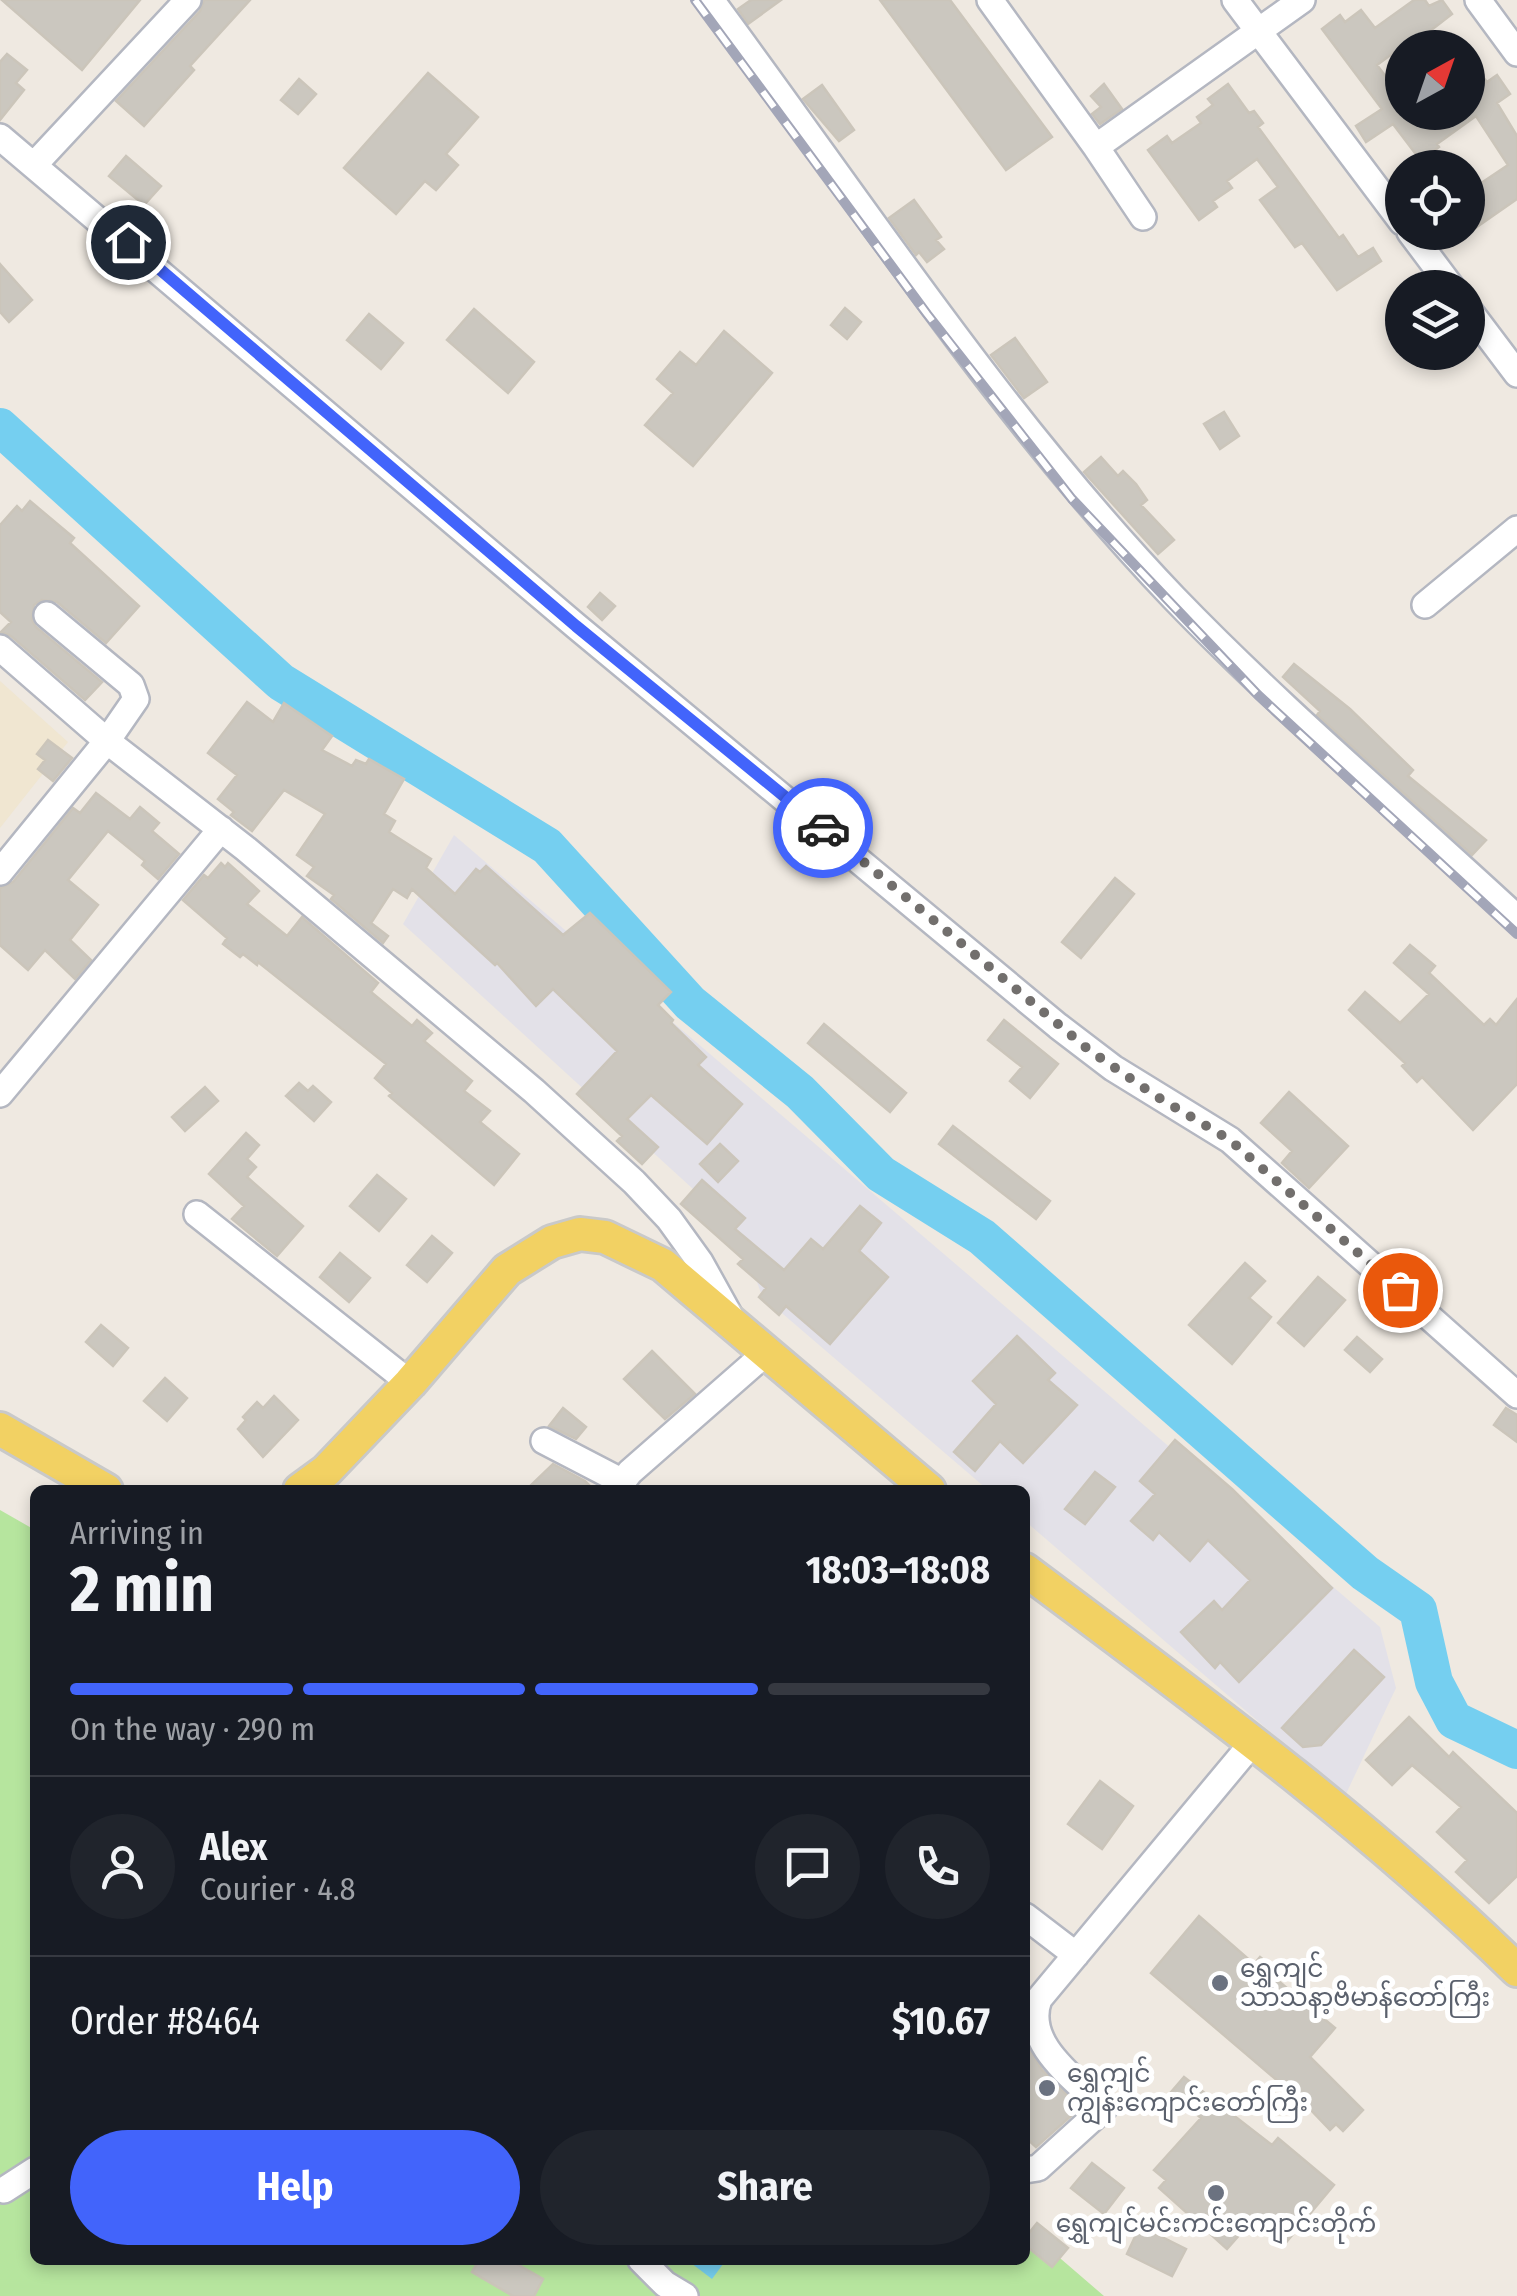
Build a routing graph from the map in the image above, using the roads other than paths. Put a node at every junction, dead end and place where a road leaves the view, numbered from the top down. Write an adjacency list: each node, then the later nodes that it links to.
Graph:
1 (188, 0): 11 (street)
2 (710, 0): 23 (street)
3 (990, 0): 10 (street)
4 (1235, 0): 7 (street)
5 (1302, 0): 7 (street)
6 (1478, 0): 8 (street)
7 (1260, 32): 10 (street); 12 (street)
8 (1517, 53)
9 (0, 137): 11 (street)
10 (1096, 148): 13 (street)
11 (34, 164): 29 (street)
12 (1385, 199)
13 (1143, 217)
14 (1485, 331): 15 (street)
15 (1517, 374)
16 (1517, 529): 17 (street)
17 (1426, 605)
18 (48, 615): 20 (street)
19 (0, 648): 20 (street)
20 (107, 741): 21 (street); 22 (street)
21 (221, 830): 24 (street); 26 (street)
22 (0, 872)
23 (1517, 918)
24 (0, 1094)
25 (198, 1214): 28 (street)
26 (734, 1323): 27 (main road); 28 (main road)
27 (767, 1352): 35 (street); 36 (main road)
28 (410, 1383): 33 (main road)
29 (1517, 1395)
30 (0, 1430): 32 (main road)
31 (544, 1442): 34 (street)
32 (97, 1485)
33 (307, 1485)
34 (617, 1485)
35 (620, 1485)
36 (923, 1485)
37 (1030, 1574): 38 (main road)
38 (1254, 1740): 40 (street); 41 (main road)
39 (1030, 1920): 40 (street)
40 (1076, 1955): 42 (street)
41 (1517, 1970)
42 (1030, 2169)
43 (30, 2173): 44 (street)
44 (4, 2190)
45 (646, 2265): 46 (street)
46 (686, 2296)

